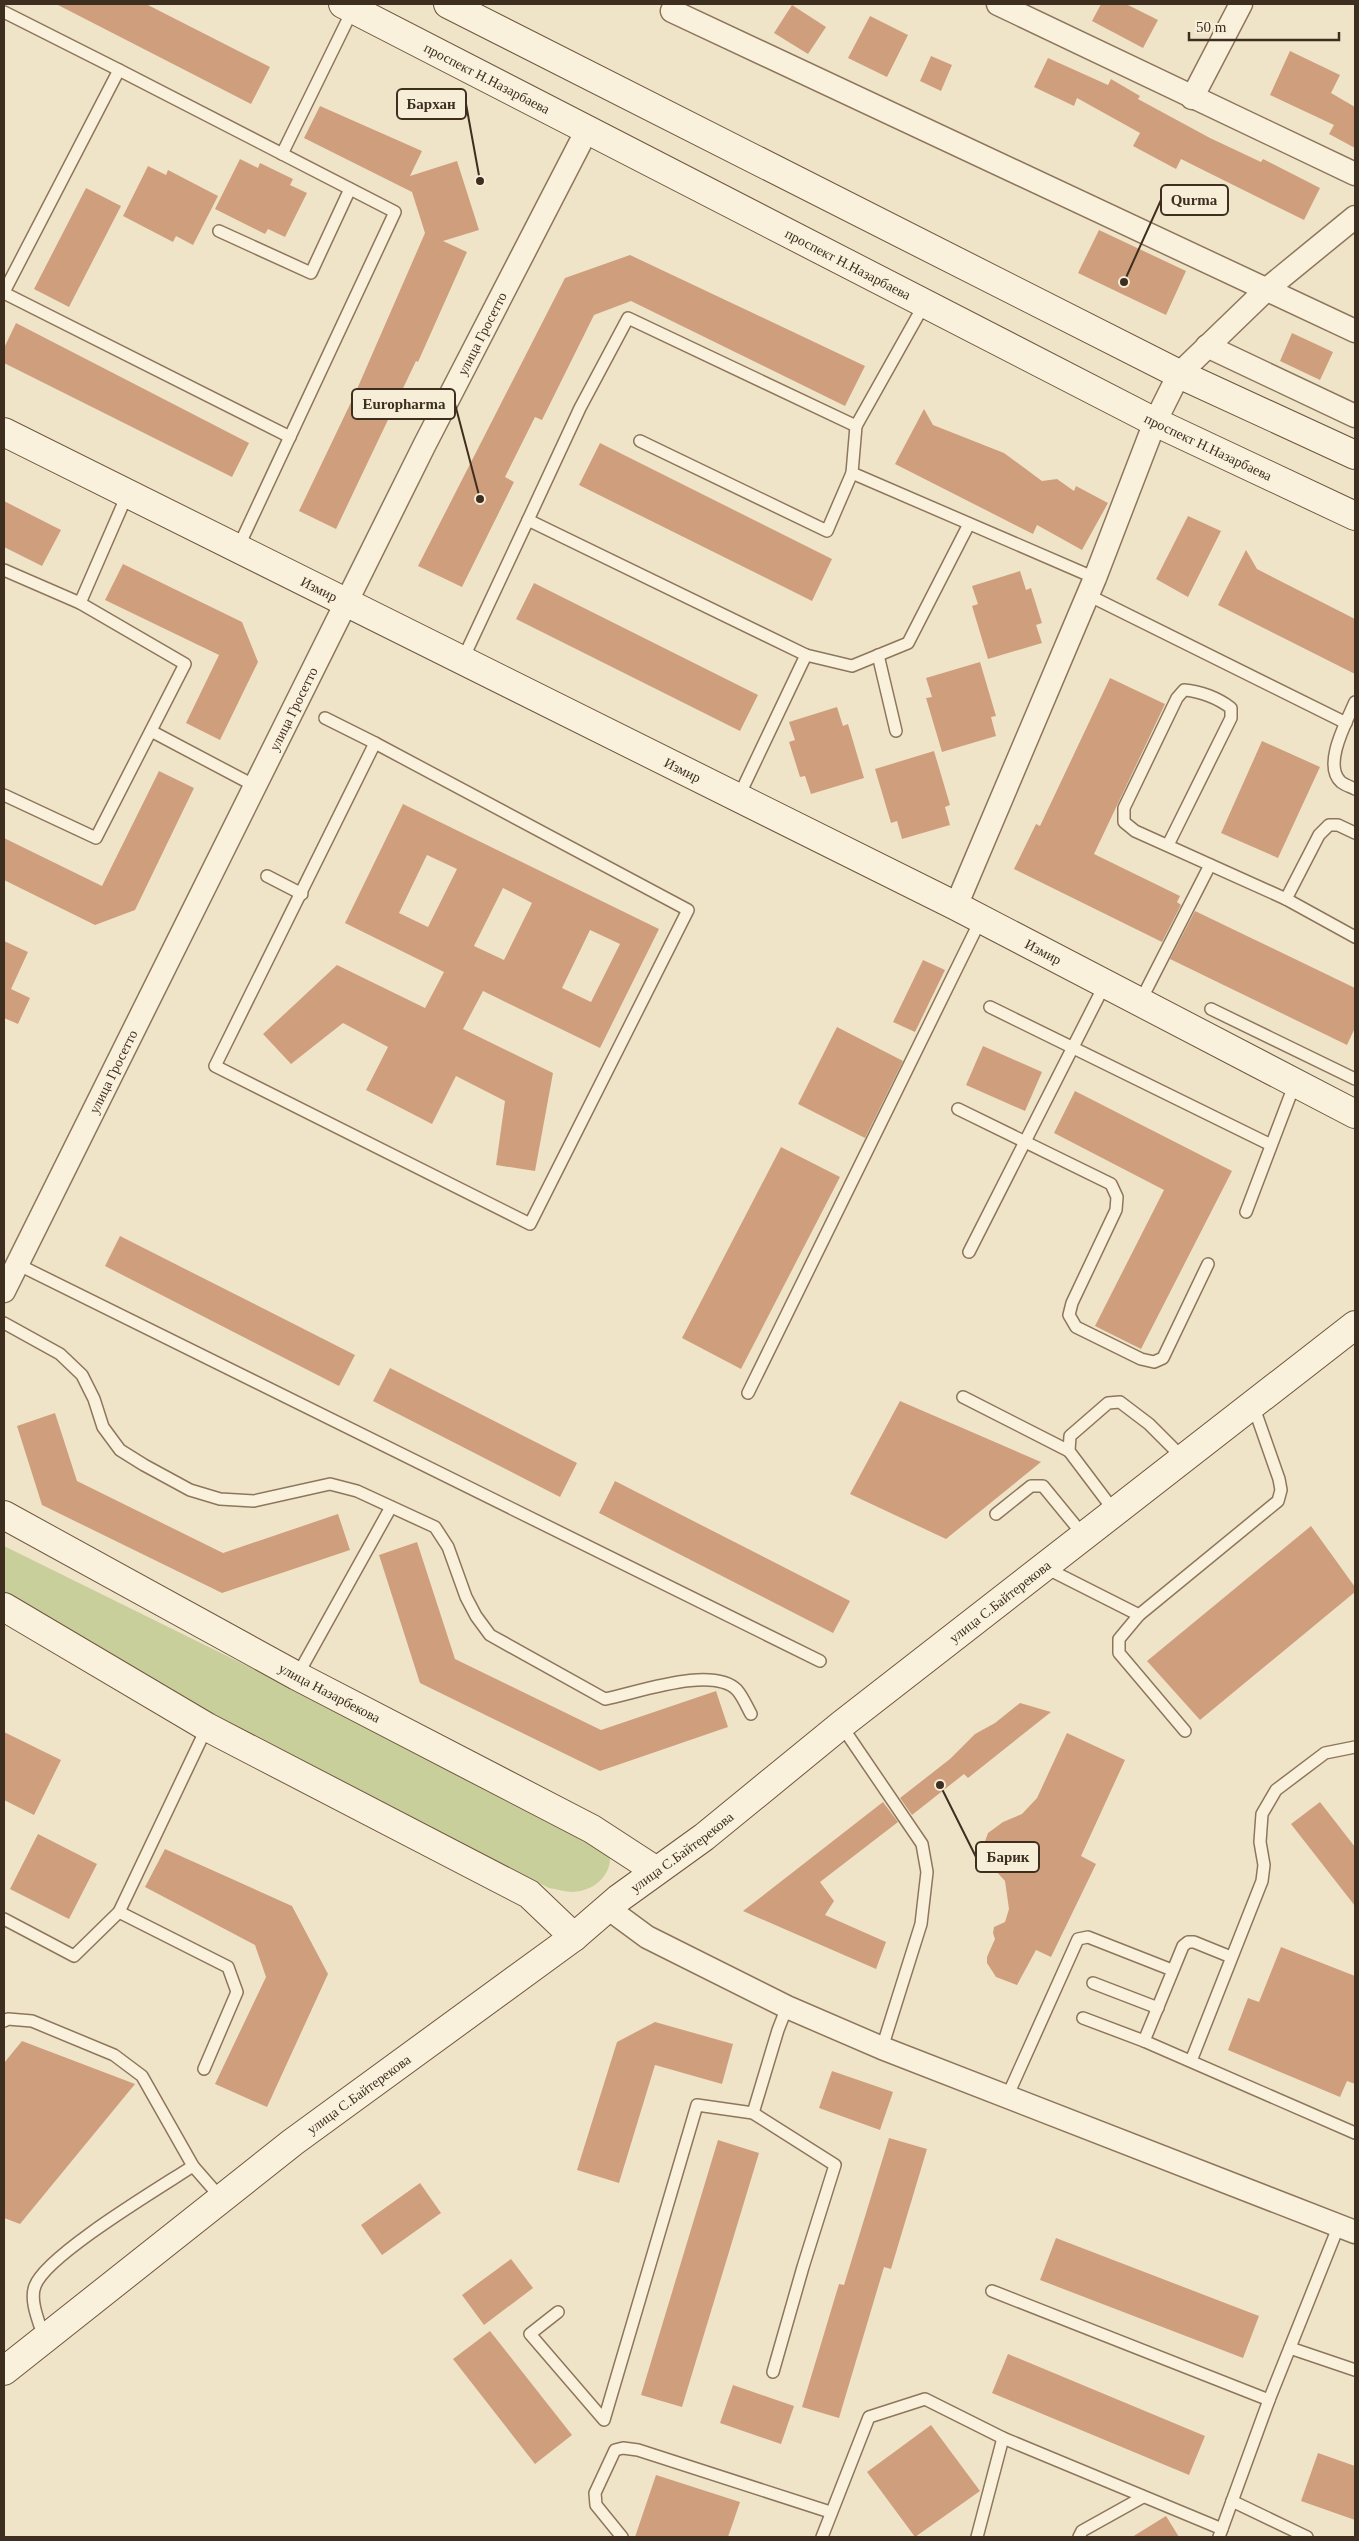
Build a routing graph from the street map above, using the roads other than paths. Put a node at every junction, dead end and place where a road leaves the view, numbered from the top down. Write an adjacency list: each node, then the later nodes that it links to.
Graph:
1 (448, 4): 20 (main road)
2 (998, 4): 8 (street)
3 (1241, 4): 8 (street)
4 (348, 6): 9 (main road, проспект Н.Назарбаева); 10 (lane)
5 (672, 11): 15 (street)
6 (4, 12): 7 (lane)
7 (119, 70): 10 (lane); 16 (lane)
8 (1192, 98): 11 (street)
9 (588, 128): 17 (main road, проспект Н.Назарбаева); 37 (street, улица Гросетто)
10 (282, 154): 12 (lane)
11 (1355, 174)
12 (350, 189): 14 (lane); 25 (lane)
13 (1355, 217): 15 (street)
14 (219, 231)
15 (1267, 289): 18 (street); 19 (street)
16 (4, 292): 25 (lane)
17 (925, 303): 22 (main road, проспект Н.Назарбаева); 23 (lane)
18 (1355, 331)
19 (1207, 346): 20 (street); 21 (street)
20 (1179, 374): 22 (street); 27 (main road)
21 (1355, 416)
22 (1156, 422): 30 (main road, проспект Н.Назарбаева); 35 (street)
23 (856, 426): 28 (lane); 31 (lane)
24 (4, 432): 29 (main road, Измир)
25 (290, 436): 33 (lane)
26 (640, 441): 28 (lane)
27 (1355, 455)
28 (852, 473): 32 (lane)
29 (127, 494): 33 (main road, Измир); 36 (lane)
30 (1355, 516)
31 (528, 520): 38 (lane); 40 (lane)
32 (969, 524): 35 (lane); 39 (lane)
33 (237, 550): 37 (main road, Измир)
34 (4, 570): 36 (lane)
35 (1091, 587): 43 (lane); 57 (street)
36 (80, 603): 44 (lane)
37 (346, 603): 40 (main road, Измир); 47 (street, улица Гросетто)
38 (806, 655): 39 (lane); 50 (lane)
39 (878, 655): 45 (lane)
40 (462, 661): 50 (main road, Измир)
41 (1355, 702): 43 (lane)
42 (326, 718): 46 (lane)
43 (1346, 723): 48 (lane)
44 (151, 731): 47 (lane); 49 (lane)
45 (896, 731)
46 (375, 743): 55 (lane); 55 (lane)
47 (255, 786): 73 (street, улица Гросетто)
48 (1355, 789)
49 (4, 795)
50 (738, 798): 57 (main road, Измир)
51 (1355, 833): 56 (lane)
52 (1168, 845): 52 (lane); 53 (lane)
53 (1210, 865): 56 (lane); 61 (lane)
54 (267, 876): 55 (lane)
55 (302, 894)
56 (1286, 899): 59 (lane)
57 (956, 906): 58 (main road, Измир)
58 (981, 919): 60 (main road, Измир); 78 (lane)
59 (1355, 937)
60 (1105, 984): 61 (main road, Измир); 64 (lane)
61 (1140, 1002): 66 (main road, Измир)
62 (990, 1007): 64 (lane)
63 (1211, 1009): 65 (lane)
64 (1073, 1048): 69 (lane); 70 (lane)
65 (1355, 1079)
66 (1295, 1083): 68 (main road, Измир); 70 (lane)
67 (958, 1109): 69 (lane)
68 (1355, 1114)
69 (1025, 1142): 72 (lane); 74 (lane)
70 (1271, 1146): 71 (lane)
71 (1246, 1212)
72 (969, 1252)
73 (17, 1264): 75 (street, улица Гросетто); 91 (lane)
74 (1208, 1264)
75 (4, 1291)
76 (4, 1323): 83 (lane)
77 (1355, 1325): 80 (main road, улица С.Байтерекова)
78 (748, 1393)
79 (963, 1397): 81 (lane)
80 (1253, 1405): 82 (main road, улица С.Байтерекова); 90 (lane)
81 (1069, 1451): 82 (lane); 84 (lane)
82 (1184, 1459): 84 (main road, улица С.Байтерекова)
83 (391, 1507): 92 (lane); 93 (lane)
84 (1115, 1512): 87 (main road, улица С.Байтерекова)
85 (996, 1514): 87 (lane)
86 (4, 1515): 92 (main road, улица Назарбекова)
87 (1084, 1536): 88 (main road, улица С.Байтерекова)
88 (1044, 1567): 90 (lane); 94 (main road, улица С.Байтерекова)
89 (4, 1608): 95 (main road)
90 (1139, 1615): 96 (lane)
91 (820, 1661)
92 (296, 1676): 98 (main road, улица Назарбекова)
93 (751, 1714)
94 (841, 1725): 98 (main road, улица С.Байтерекова); 111 (lane)
95 (207, 1727): 100 (lane); 102 (main road)
96 (1185, 1731)
97 (1355, 1747): 103 (lane)
98 (655, 1870): 99 (main road, улица С.Байтерекова)
99 (609, 1909): 102 (main road, улица С.Байтерекова); 106 (street)
100 (119, 1912): 101 (lane); 113 (lane)
101 (4, 1919)
102 (574, 1938): 118 (main road, улица С.Байтерекова)
103 (1231, 1957): 104 (lane); 112 (lane)
104 (1172, 1970): 107 (lane); 114 (lane)
105 (1093, 1983): 107 (lane)
106 (787, 2008): 111 (street); 115 (lane)
107 (1158, 2008): 110 (lane)
108 (1083, 2018): 110 (lane)
109 (4, 2021): 117 (lane)
110 (1144, 2041): 112 (lane)
111 (882, 2048): 114 (street)
112 (1191, 2061): 116 (lane)
113 (204, 2069)
114 (1007, 2097): 119 (street)
115 (753, 2113): 121 (lane); 126 (lane)
116 (1355, 2133)
117 (193, 2166): 118 (lane); 122 (lane)
118 (221, 2198): 122 (main road, улица С.Байтерекова)
119 (1347, 2228): 123 (lane)
120 (992, 2291): 127 (lane)
121 (558, 2312)
122 (44, 2338): 125 (main road, улица С.Байтерекова)
123 (1290, 2348): 124 (lane); 127 (lane)
124 (1355, 2370)
125 (4, 2371)
126 (773, 2372)
127 (1269, 2400): 130 (lane)
128 (1003, 2438): 129 (lane); 131 (lane); 135 (lane)
129 (1143, 2497): 132 (lane); 136 (lane)
130 (1232, 2501): 132 (lane); 137 (lane)
131 (830, 2512): 133 (lane); 134 (lane)
132 (1221, 2533)
133 (622, 2537)
134 (822, 2537)
135 (977, 2537)
136 (1079, 2537)
137 (1307, 2537)

